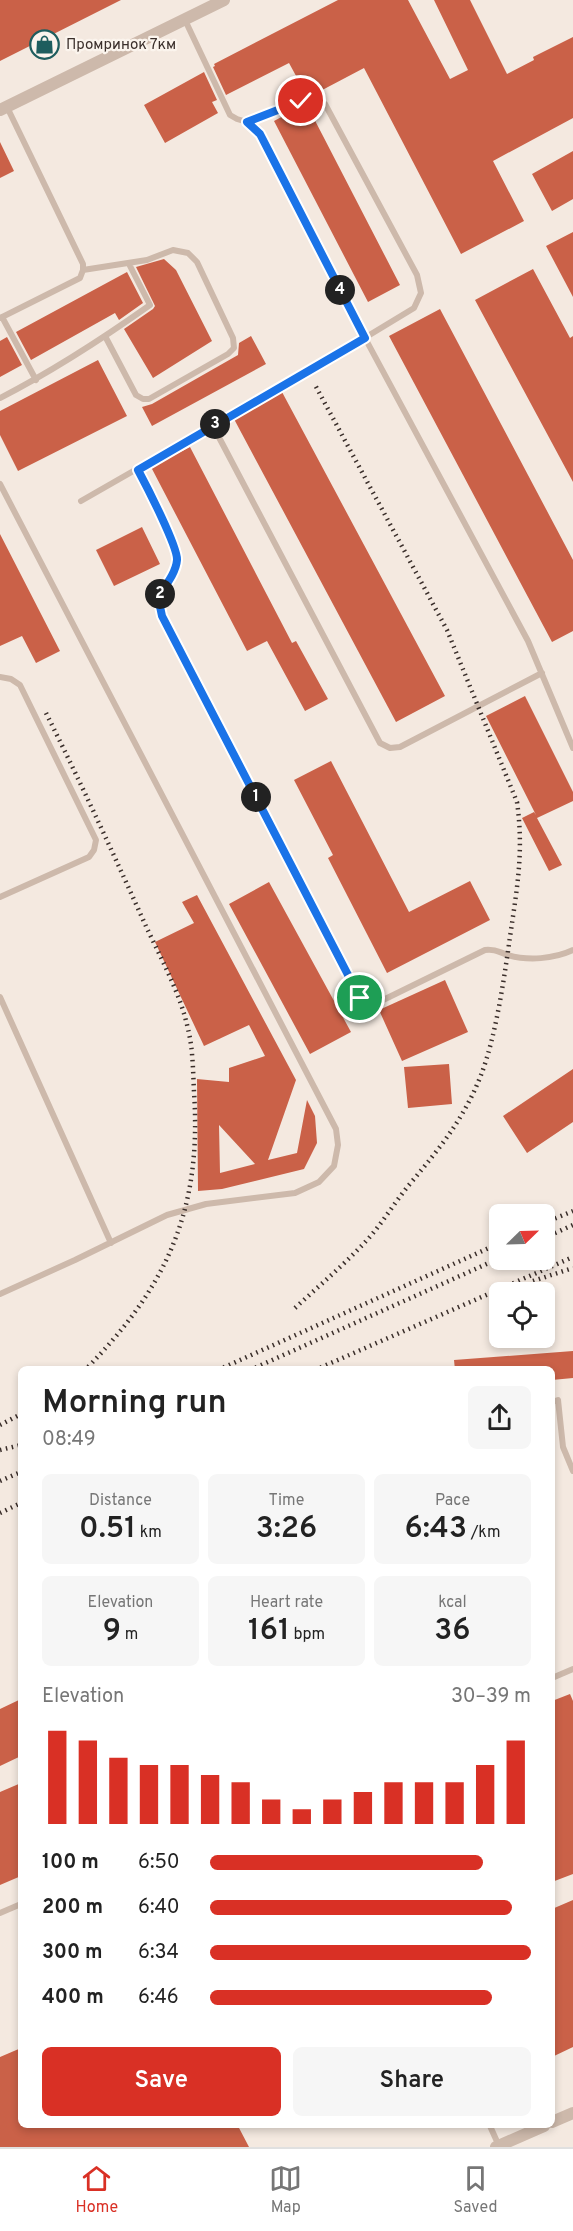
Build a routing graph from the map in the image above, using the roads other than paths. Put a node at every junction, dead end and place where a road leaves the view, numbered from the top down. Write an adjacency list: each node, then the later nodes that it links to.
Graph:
1 (224, 0): 2 (street)
2 (185, 20): 3 (street); 4 (lane)
3 (4, 109): 6 (lane)
4 (247, 122): 9 (lane); 9 (lane)
5 (129, 264): 6 (lane); 8 (lane); 8 (lane)
6 (84, 270): 7 (lane)
7 (1, 317): 10 (lane)
8 (105, 336): 10 (lane)
9 (365, 338): 12 (lane); 16 (lane)
10 (36, 380): 11 (lane)
11 (0, 398)
12 (213, 426): 13 (lane); 16 (lane)
13 (138, 470): 15 (lane); 20 (lane)
14 (0, 484): 22 (lane)
15 (81, 501)
16 (542, 673): 18 (lane)
17 (0, 677): 19 (lane)
18 (573, 748)
19 (0, 897)
20 (573, 950)
21 (0, 997): 22 (lane)
22 (111, 1243): 23 (lane)
23 (0, 1294)
24 (555, 1401): 25 (lane)
25 (573, 1471)
26 (573, 1669): 27 (lane)
27 (555, 1677)
28 (18, 1905): 29 (lane)
29 (0, 1913)
30 (573, 2113): 31 (street)
31 (555, 2121)
32 (491, 2128): 34 (lane)
33 (539, 2128): 34 (street)
34 (498, 2146)

